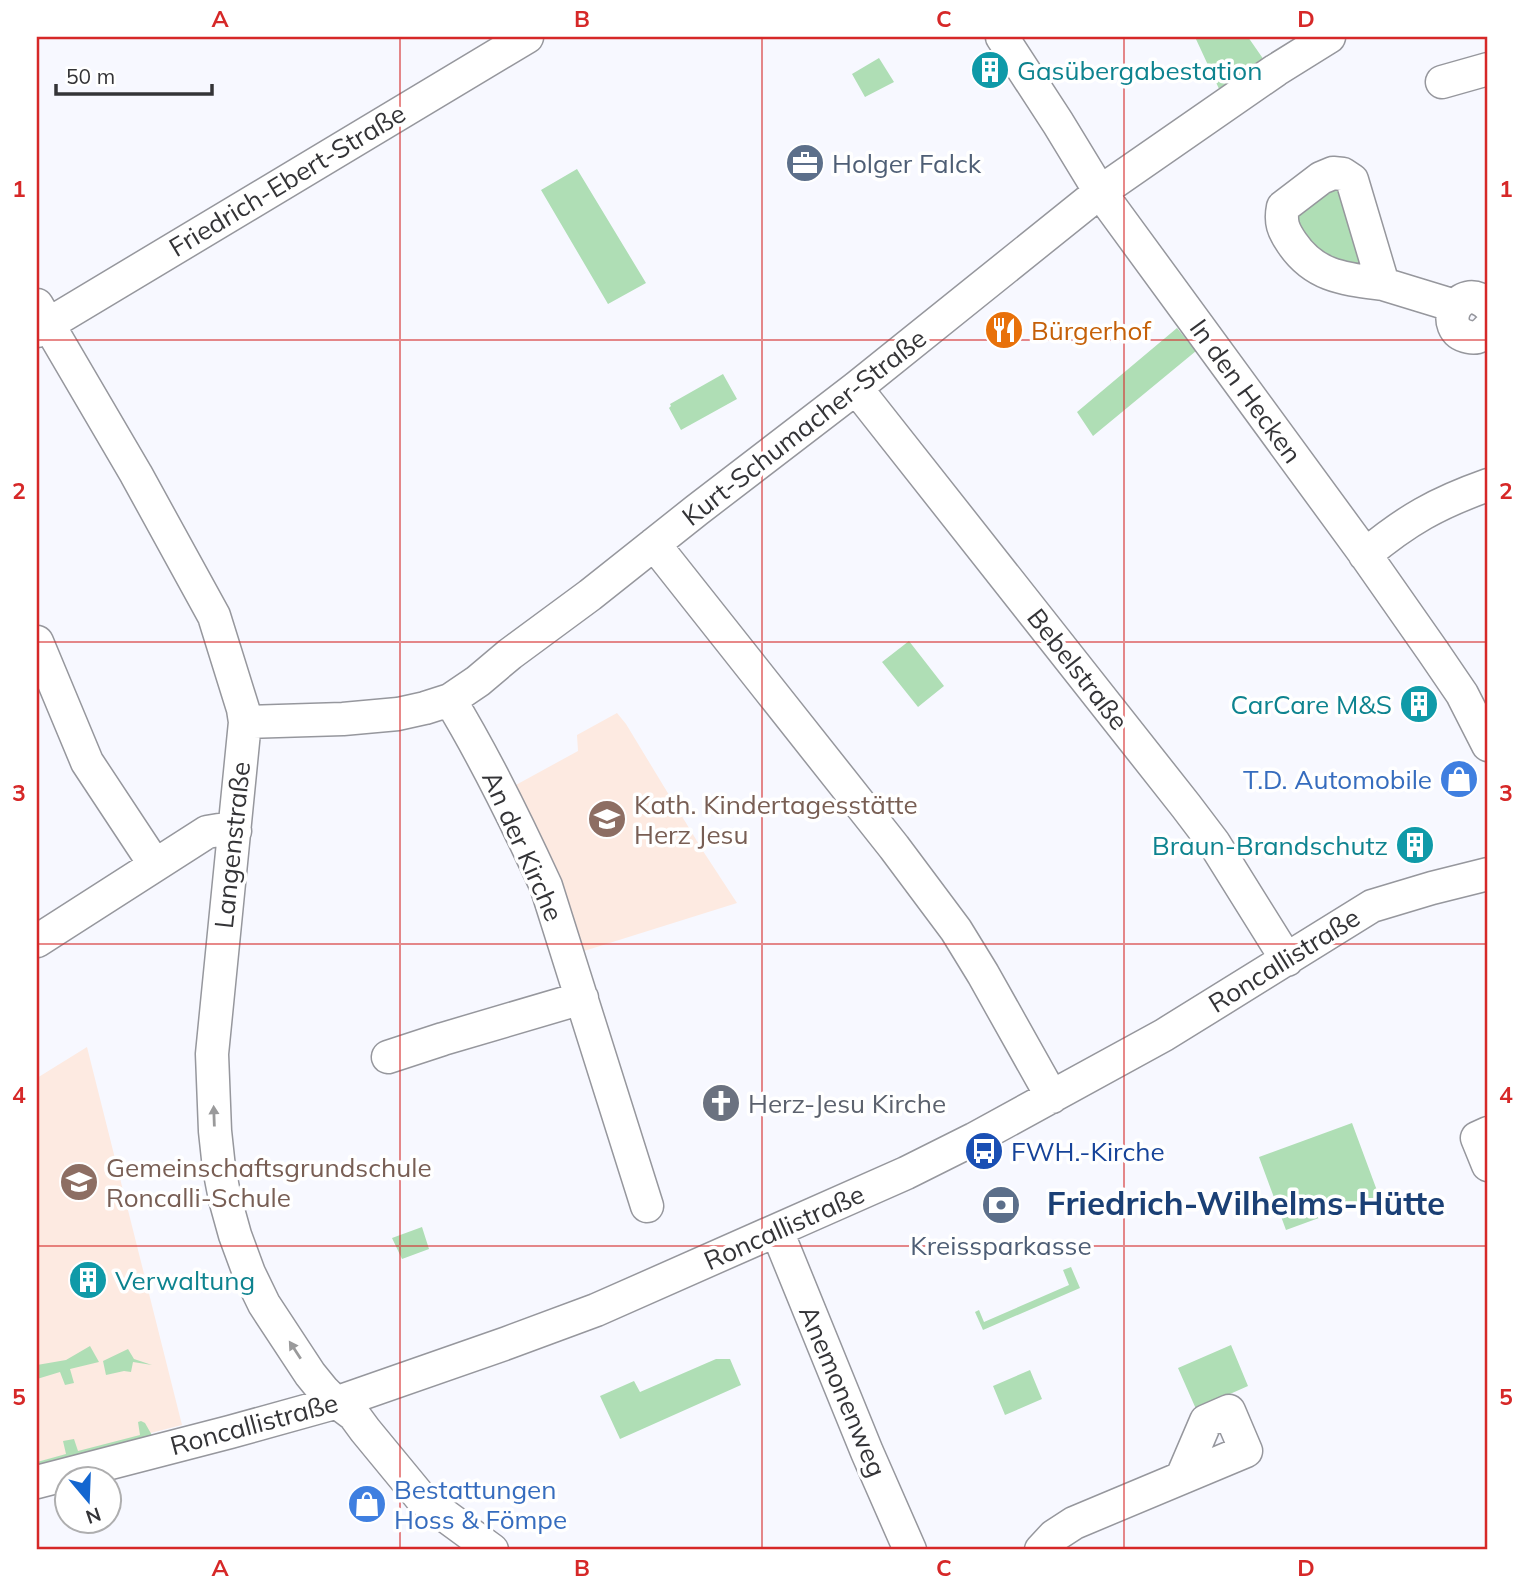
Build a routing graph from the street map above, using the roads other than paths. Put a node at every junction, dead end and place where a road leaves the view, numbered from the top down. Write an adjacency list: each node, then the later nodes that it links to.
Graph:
1 (527, 37): 10 (street, Friedrich-Ebert-Straße)
2 (1002, 37): 6 (street, In den Hecken)
3 (1329, 37): 6 (street, Kurt-Schumacher-Straße)
4 (1488, 69): 5 (street)
5 (1442, 82)
6 (1100, 192): 12 (street, Kurt-Schumacher-Straße); 15 (street, In den Hecken)
7 (1383, 284): 9 (street)
8 (1488, 305): 9 (street)
9 (1455, 306): 11 (street)
10 (40, 320): 18 (street, Langenstraße)
11 (1488, 329)
12 (856, 388): 14 (street, Kurt-Schumacher-Straße); 24 (street, Bebelstraße)
13 (1488, 485): 15 (street)
14 (654, 544): 17 (street, Kurt-Schumacher-Straße); 27 (street)
15 (1365, 555): 19 (street, In den Hecken)
16 (37, 642): 21 (street)
17 (450, 700): 18 (street, Kurt-Schumacher-Straße); 25 (street, An der Kirche)
18 (245, 722): 20 (street, Langenstraße)
19 (1488, 745)
20 (234, 831): 21 (street); 32 (street, Langenstraße, one-way to 20)
21 (155, 865): 23 (street)
22 (1488, 874): 24 (street, Roncallistraße)
23 (37, 941)
24 (1287, 960): 27 (street, Roncallistraße)
25 (582, 998): 26 (street); 30 (street, An der Kirche)
26 (388, 1057)
27 (1052, 1097): 31 (street, Roncallistraße)
28 (1488, 1133): 29 (street)
29 (1488, 1165)
30 (647, 1206)
31 (777, 1231): 32 (street, Roncallistraße); 36 (street, Anemonenweg)
32 (338, 1402): 34 (street, Roncallistraße); 35 (street, Langenstraße)
33 (1182, 1478): 37 (street)
34 (37, 1482)
35 (492, 1550)
36 (910, 1550)
37 (1041, 1550)

